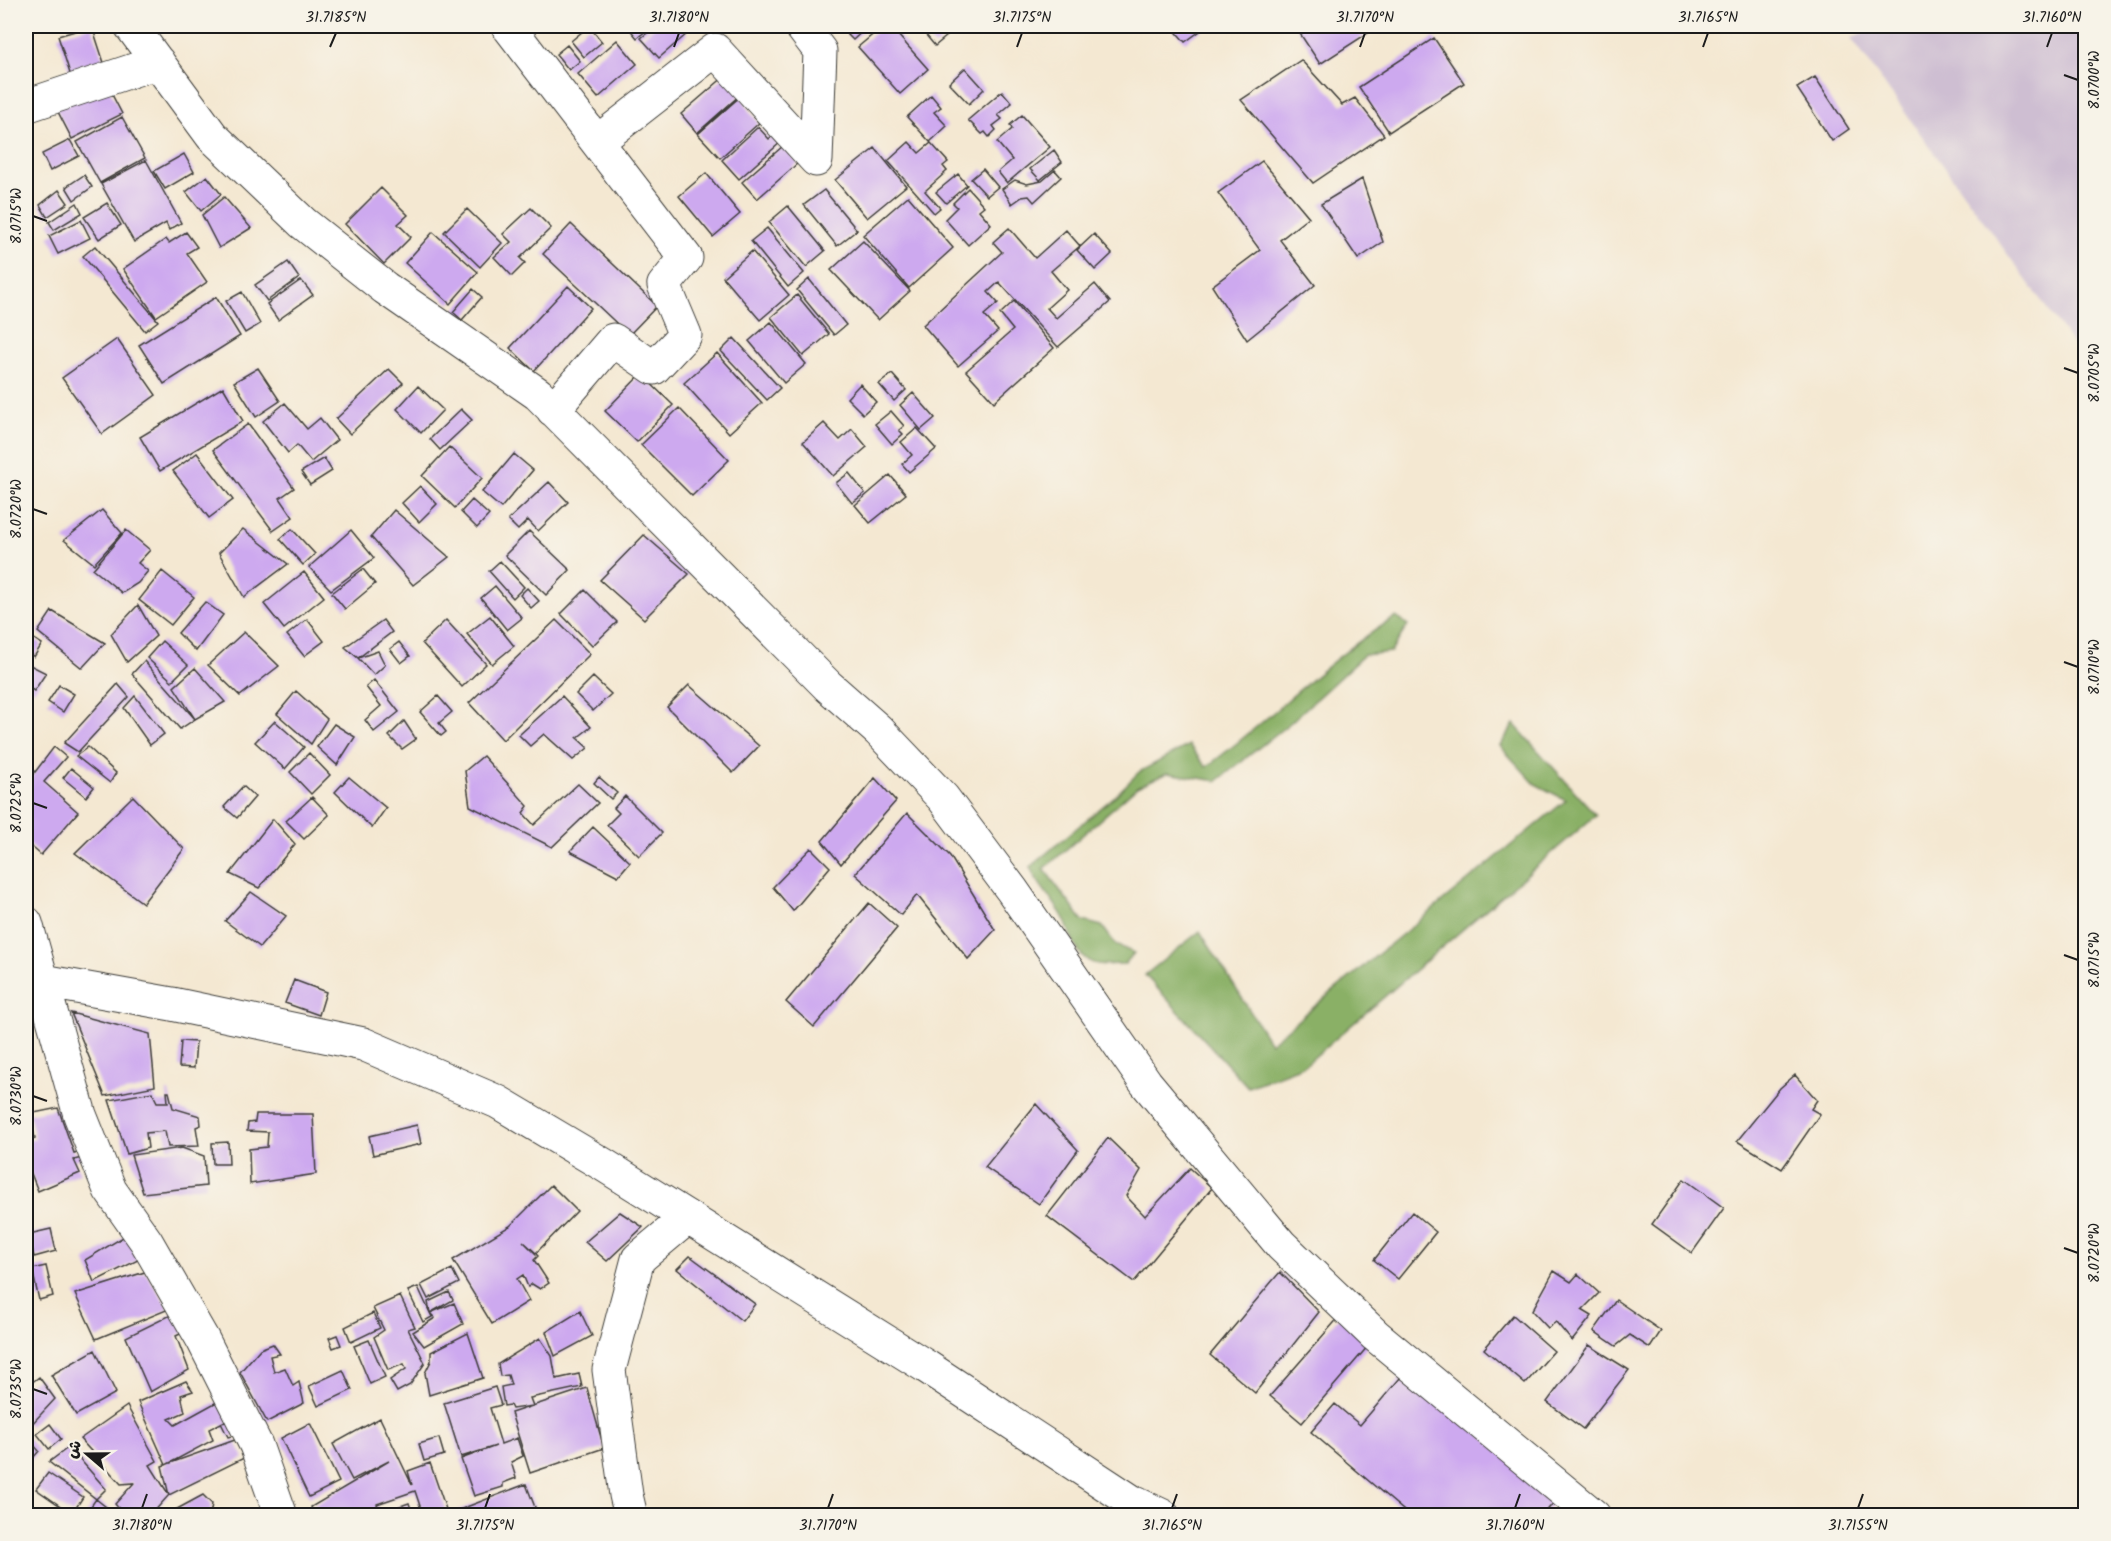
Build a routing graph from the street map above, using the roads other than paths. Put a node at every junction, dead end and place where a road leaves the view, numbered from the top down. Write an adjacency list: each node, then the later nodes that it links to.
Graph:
1 (131, 26): 4 (street)
2 (508, 26): 6 (street)
3 (801, 26): 6 (street)
4 (158, 62): 5 (street); 7 (street)
5 (26, 106)
6 (597, 142): 7 (street)
7 (553, 410): 14 (street)
8 (26, 923): 9 (street)
9 (35, 981): 10 (street); 11 (street)
10 (687, 1218): 12 (street); 13 (street)
11 (280, 1515)
12 (631, 1515)
13 (1163, 1515)
14 (1594, 1515)

